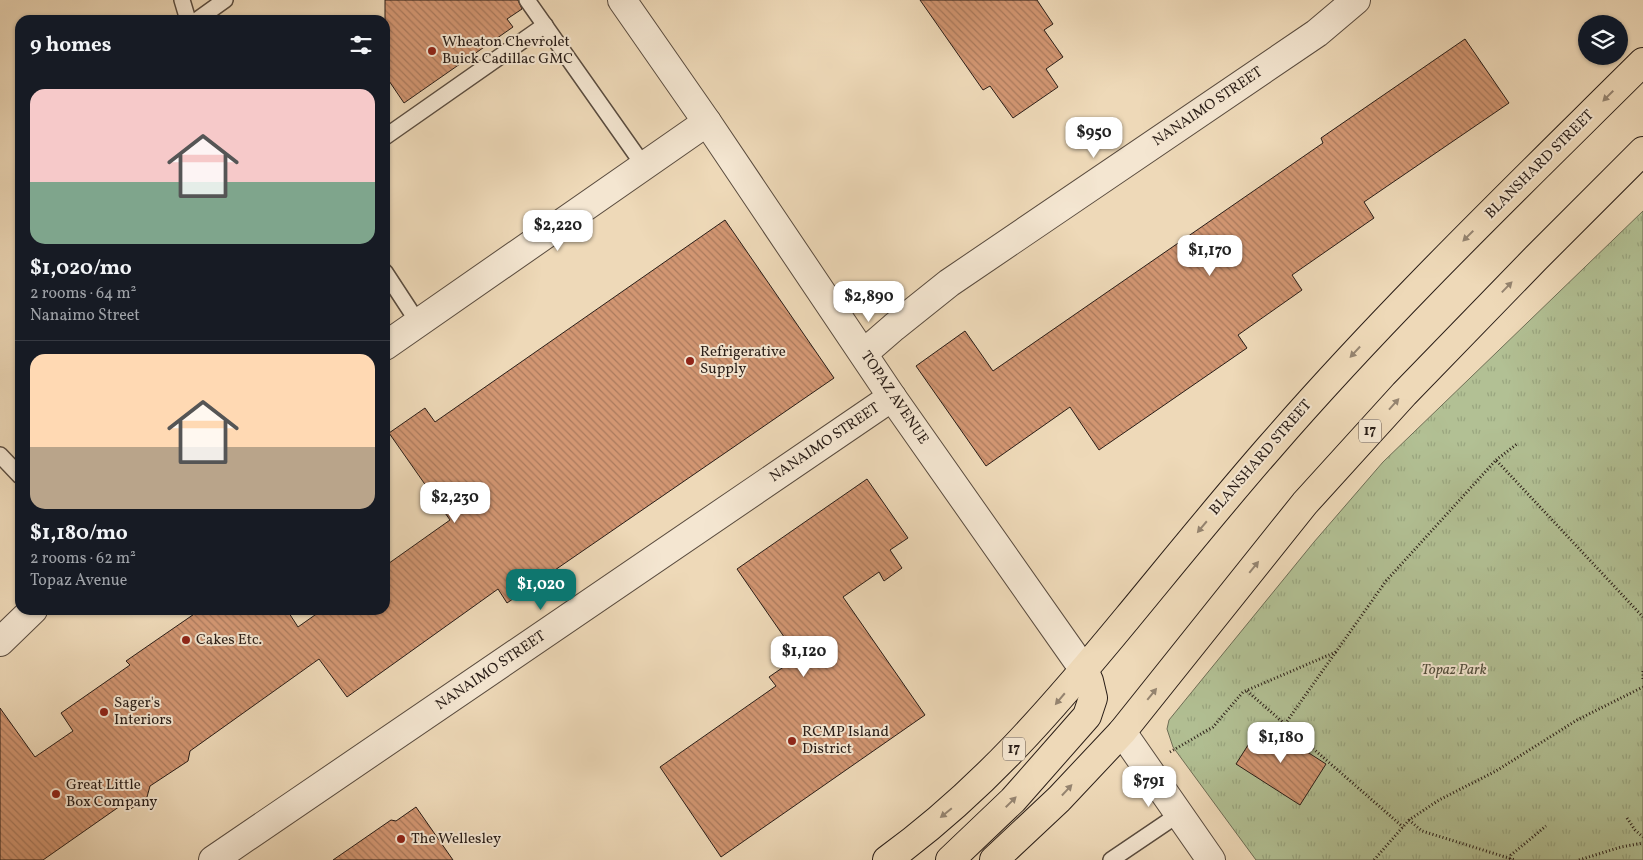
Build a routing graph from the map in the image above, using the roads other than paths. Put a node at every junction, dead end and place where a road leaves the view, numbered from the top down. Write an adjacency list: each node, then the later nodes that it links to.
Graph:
1 (182, 0): 6 (lane)
2 (225, 0): 7 (lane)
3 (528, 0): 8 (lane)
4 (622, 0): 10 (street, TOPAZ AVENUE)
5 (1356, 0): 17 (street, NANAIMO STREET)
6 (186, 15)
7 (203, 15)
8 (545, 25): 11 (lane); 13 (lane)
9 (1643, 62): 23 (main road, BLANSHARD STREET / 17, one-way to 23)
10 (707, 122): 13 (street); 17 (street, TOPAZ AVENUE)
11 (390, 134)
12 (1643, 151): 24 (main road, 17, one-way to 12)
13 (644, 166): 15 (street)
14 (390, 280): 15 (lane)
15 (419, 324): 16 (street)
16 (390, 343)
17 (864, 353): 18 (street, TOPAZ AVENUE)
18 (892, 397): 23 (street, TOPAZ AVENUE); 26 (street, NANAIMO STREET)
19 (0, 455): 20 (lane)
20 (15, 471)
21 (28, 615): 22 (street)
22 (0, 642)
23 (1084, 670): 27 (main road, BLANSHARD STREET / 17, one-way to 27); 28 (main road, one-way to 23)
24 (1122, 732): 25 (street); 29 (main road, 17, one-way to 24)
25 (1179, 814): 30 (lane); 31 (street)
26 (213, 860)
27 (887, 860)
28 (950, 860)
29 (994, 860)
30 (1111, 860)
31 (1211, 860)

